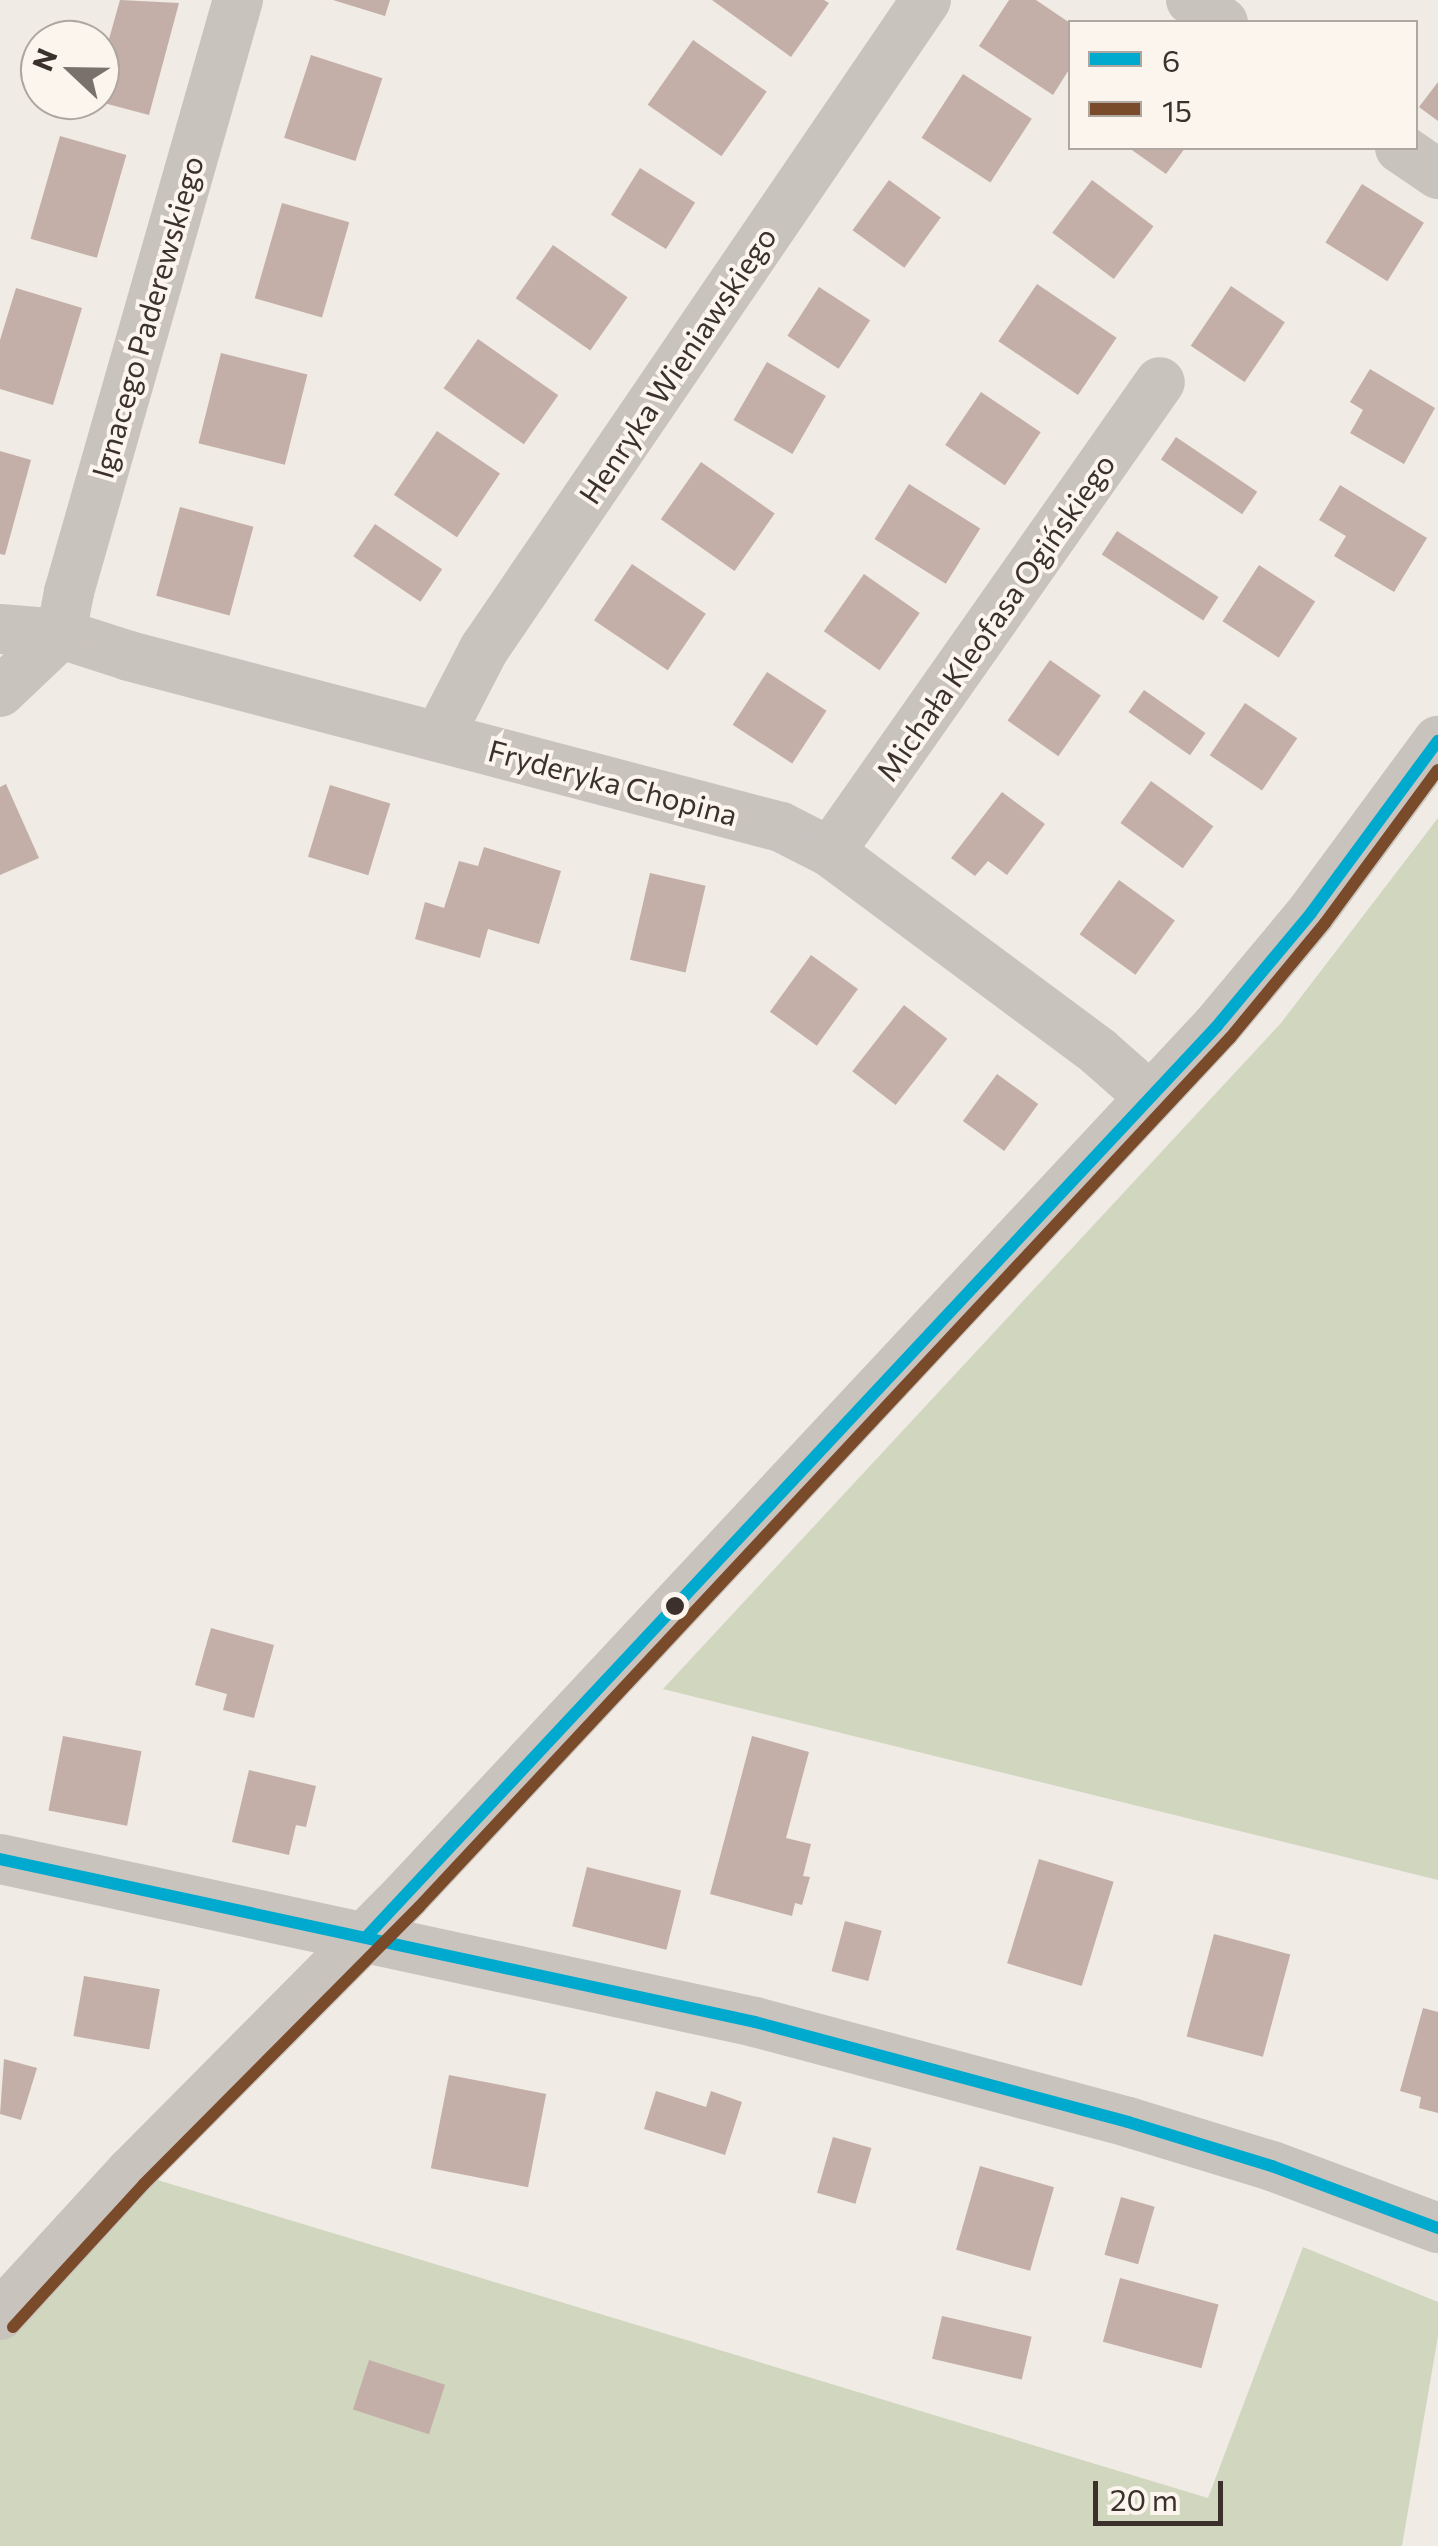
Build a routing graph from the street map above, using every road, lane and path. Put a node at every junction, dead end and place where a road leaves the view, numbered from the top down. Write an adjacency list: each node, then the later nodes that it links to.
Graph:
1 (238, 0): 9 (street, Ignacego Paderewskiego)
2 (926, 0): 11 (street, Henryka Wieniawskiego)
3 (1191, 0): 4 (street)
4 (1220, 20)
5 (1403, 150): 6 (street)
6 (1438, 174)
7 (1160, 382): 13 (street, Michała Kleofasa Ogińskiego)
8 (0, 629): 9 (street, Fryderyka Chopina)
9 (61, 634): 10 (street); 11 (street, Fryderyka Chopina)
10 (0, 692)
11 (439, 736): 13 (street, Fryderyka Chopina)
12 (1438, 741): 14 (street)
13 (830, 852): 14 (street, Fryderyka Chopina)
14 (1150, 1097): 16 (street)
15 (0, 1859): 16 (street)
16 (368, 1935): 17 (street); 18 (street)
17 (1438, 2228)
18 (0, 2315)

